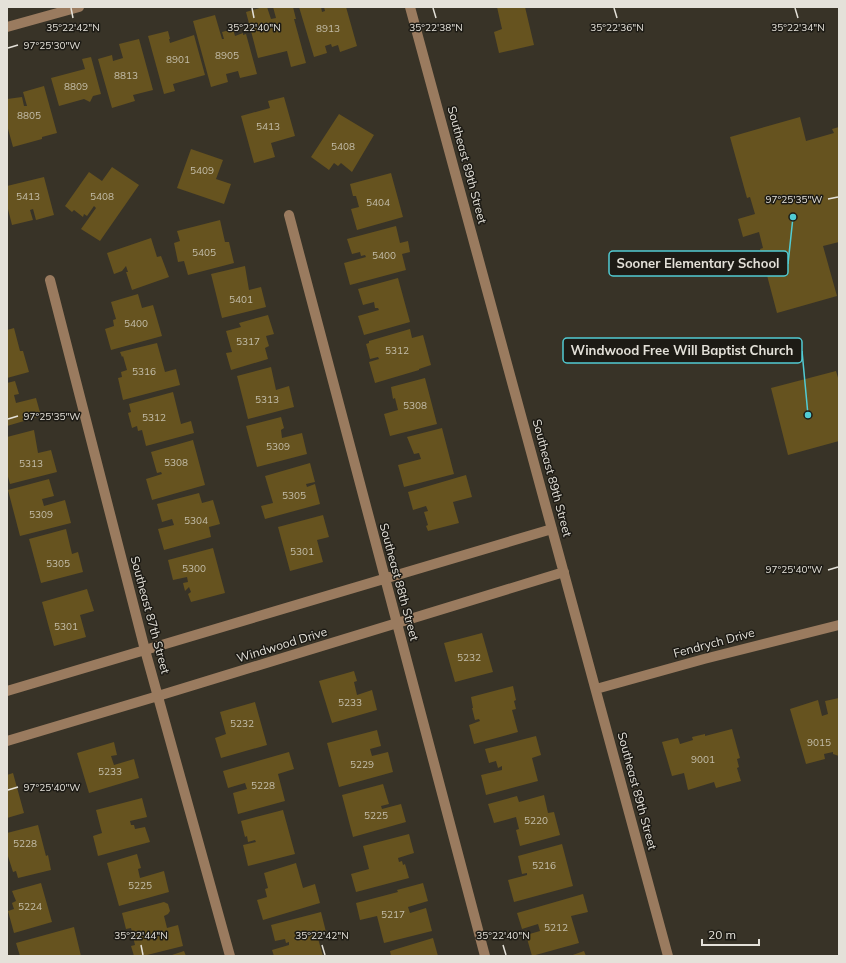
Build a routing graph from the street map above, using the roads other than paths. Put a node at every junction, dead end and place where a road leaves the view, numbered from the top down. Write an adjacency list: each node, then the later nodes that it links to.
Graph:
1 (79, 7): 3 (street)
2 (410, 7): 6 (street, Southeast 89th Street)
3 (7, 27)
4 (289, 215): 8 (street, Southeast 88th Street)
5 (50, 280): 11 (street, Southeast 87th Street)
6 (552, 529): 7 (street, Southeast 89th Street); 8 (street)
7 (564, 572): 9 (street, Windwood Drive); 12 (street, Southeast 89th Street)
8 (384, 578): 9 (street, Southeast 88th Street); 11 (street)
9 (396, 624): 14 (street, Windwood Drive); 17 (street, Southeast 88th Street)
10 (839, 625): 12 (street, Fendrych Drive)
11 (145, 650): 13 (street); 14 (street, Southeast 87th Street)
12 (596, 689): 18 (street, Southeast 89th Street)
13 (7, 691)
14 (158, 696): 15 (street, Windwood Drive); 16 (street, Southeast 87th Street)
15 (7, 741)
16 (230, 956)
17 (485, 956)
18 (668, 956)

